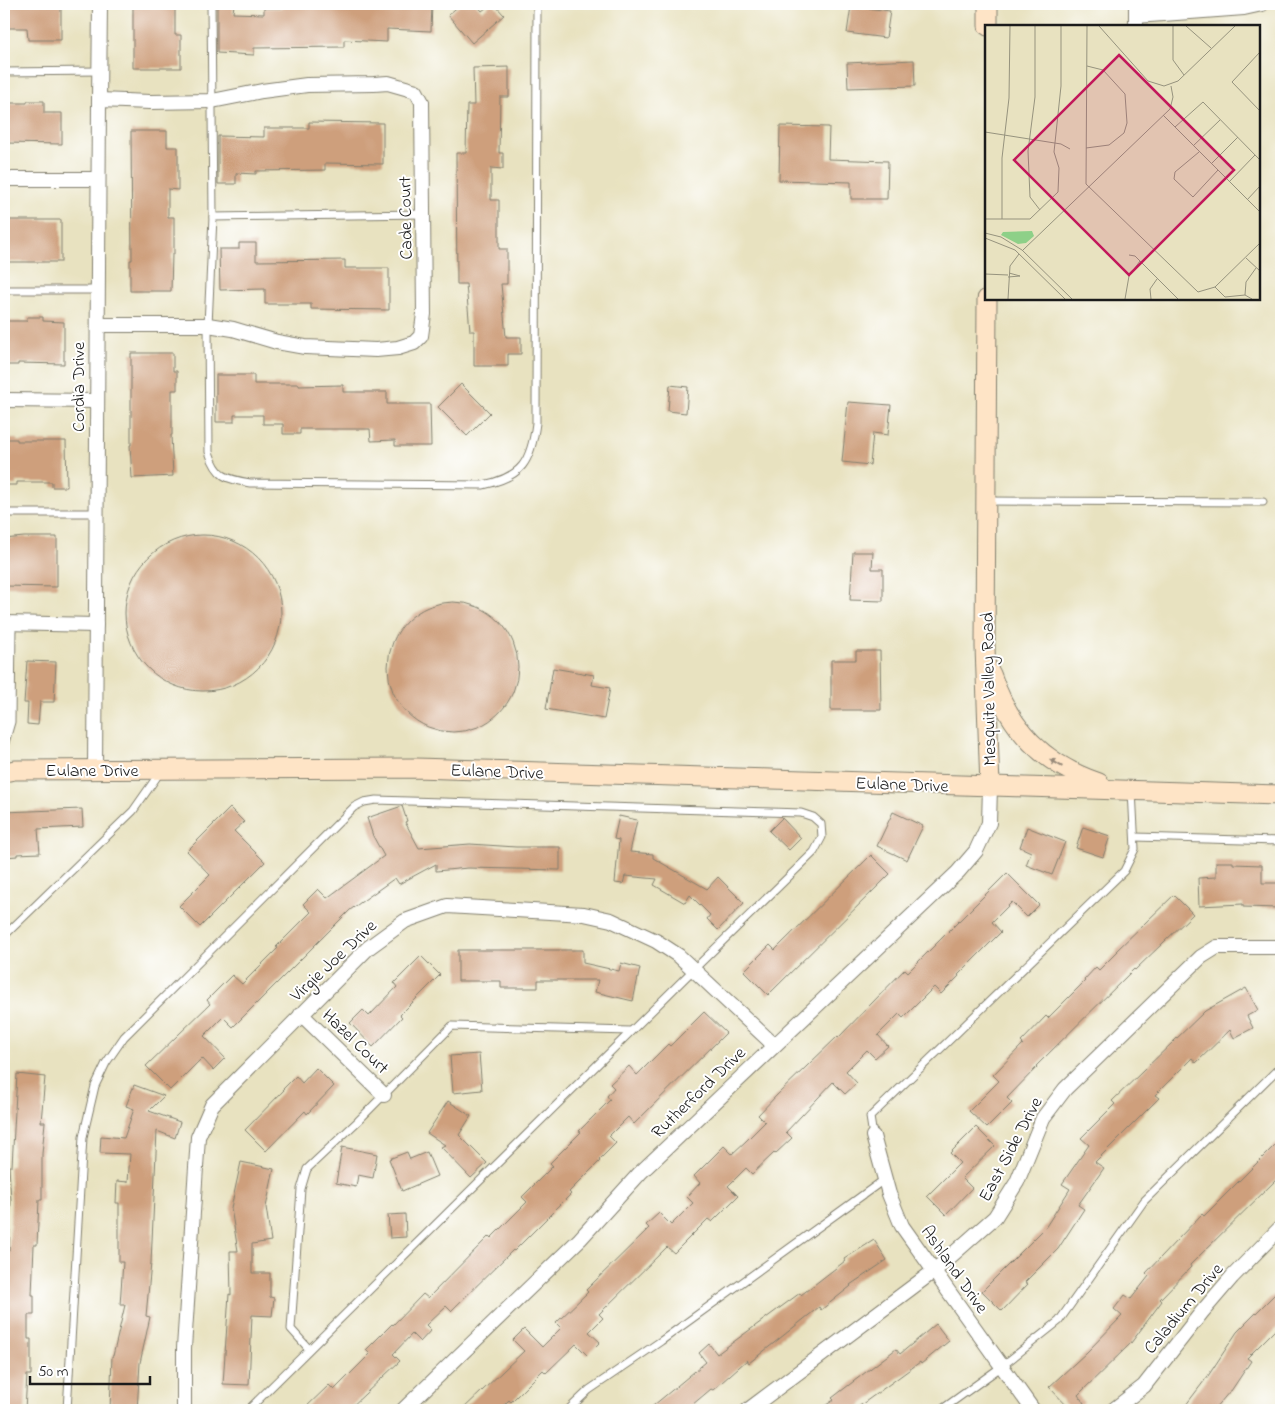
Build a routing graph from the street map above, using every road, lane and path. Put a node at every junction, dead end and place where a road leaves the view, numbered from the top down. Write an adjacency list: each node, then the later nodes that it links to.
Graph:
1 (100, 4): 9 (street, Cordia Drive)
2 (211, 4): 11 (lane)
3 (537, 4): 20 (lane)
4 (988, 4): 7 (street)
5 (1262, 4): 6 (street)
6 (1136, 15)
7 (988, 25)
8 (4, 72): 9 (lane)
9 (99, 72): 10 (street, Cordia Drive)
10 (98, 100): 11 (street, Cade Court); 13 (street, Cordia Drive)
11 (212, 101): 14 (street, Cade Court); 15 (lane)
12 (4, 179): 13 (street)
13 (98, 179): 17 (street, Cordia Drive)
14 (423, 214): 15 (lane); 20 (street, Cade Court)
15 (213, 217): 20 (lane)
16 (4, 290): 17 (lane)
17 (98, 290): 19 (street, Cordia Drive)
18 (987, 300): 23 (street, Mesquite Valley Road)
19 (98, 325): 20 (street, Cade Court); 22 (street, Cordia Drive)
20 (208, 325)
21 (4, 400): 22 (street)
22 (97, 401): 26 (street, Cordia Drive)
23 (986, 501): 24 (lane); 29 (street, Mesquite Valley Road)
24 (1262, 502)
25 (4, 513): 26 (lane)
26 (97, 513): 28 (street, Cordia Drive)
27 (8, 623): 28 (street); 30 (lane)
28 (96, 625): 32 (street, Cordia Drive)
29 (986, 655): 34 (street, Mesquite Valley Road); 35 (street, one-way to 29)
30 (4, 746)
31 (161, 770): 32 (street, Eulane Drive); 34 (street, Eulane Drive); 39 (lane)
32 (95, 771): 33 (street, Eulane Drive)
33 (4, 772)
34 (990, 787): 35 (street, Mesquite Valley Road); 44 (street, Rutherford Drive)
35 (1124, 790): 36 (street, Mesquite Valley Road); 37 (lane)
36 (1281, 795)
37 (1134, 837): 38 (lane); 47 (lane)
38 (1281, 842)
39 (4, 936)
40 (1281, 947): 50 (street, East Side Drive)
41 (693, 969): 42 (street, Virgie Joe Drive); 43 (lane); 44 (street, Virgie Joe Drive); 53 (lane)
42 (301, 1014): 46 (street, Hazel Court); 54 (street, Virgie Joe Drive)
43 (630, 1032): 46 (lane); 51 (lane)
44 (774, 1045): 56 (street, Rutherford Drive)
45 (1281, 1066): 52 (lane)
46 (384, 1095): 51 (lane)
47 (873, 1136): 48 (street, Ashland Drive)
48 (885, 1179): 50 (street, Ashland Drive); 57 (lane)
49 (1281, 1227): 61 (street, Caladium Drive)
50 (934, 1271): 52 (street, Ashland Drive); 58 (street, East Side Drive)
51 (309, 1349): 55 (lane)
52 (1001, 1368): 59 (lane); 60 (street, Ashland Drive)
53 (68, 1410)
54 (184, 1410)
55 (248, 1410)
56 (403, 1410)
57 (568, 1410)
58 (748, 1410)
59 (941, 1410)
60 (1033, 1410)
61 (1114, 1410)

